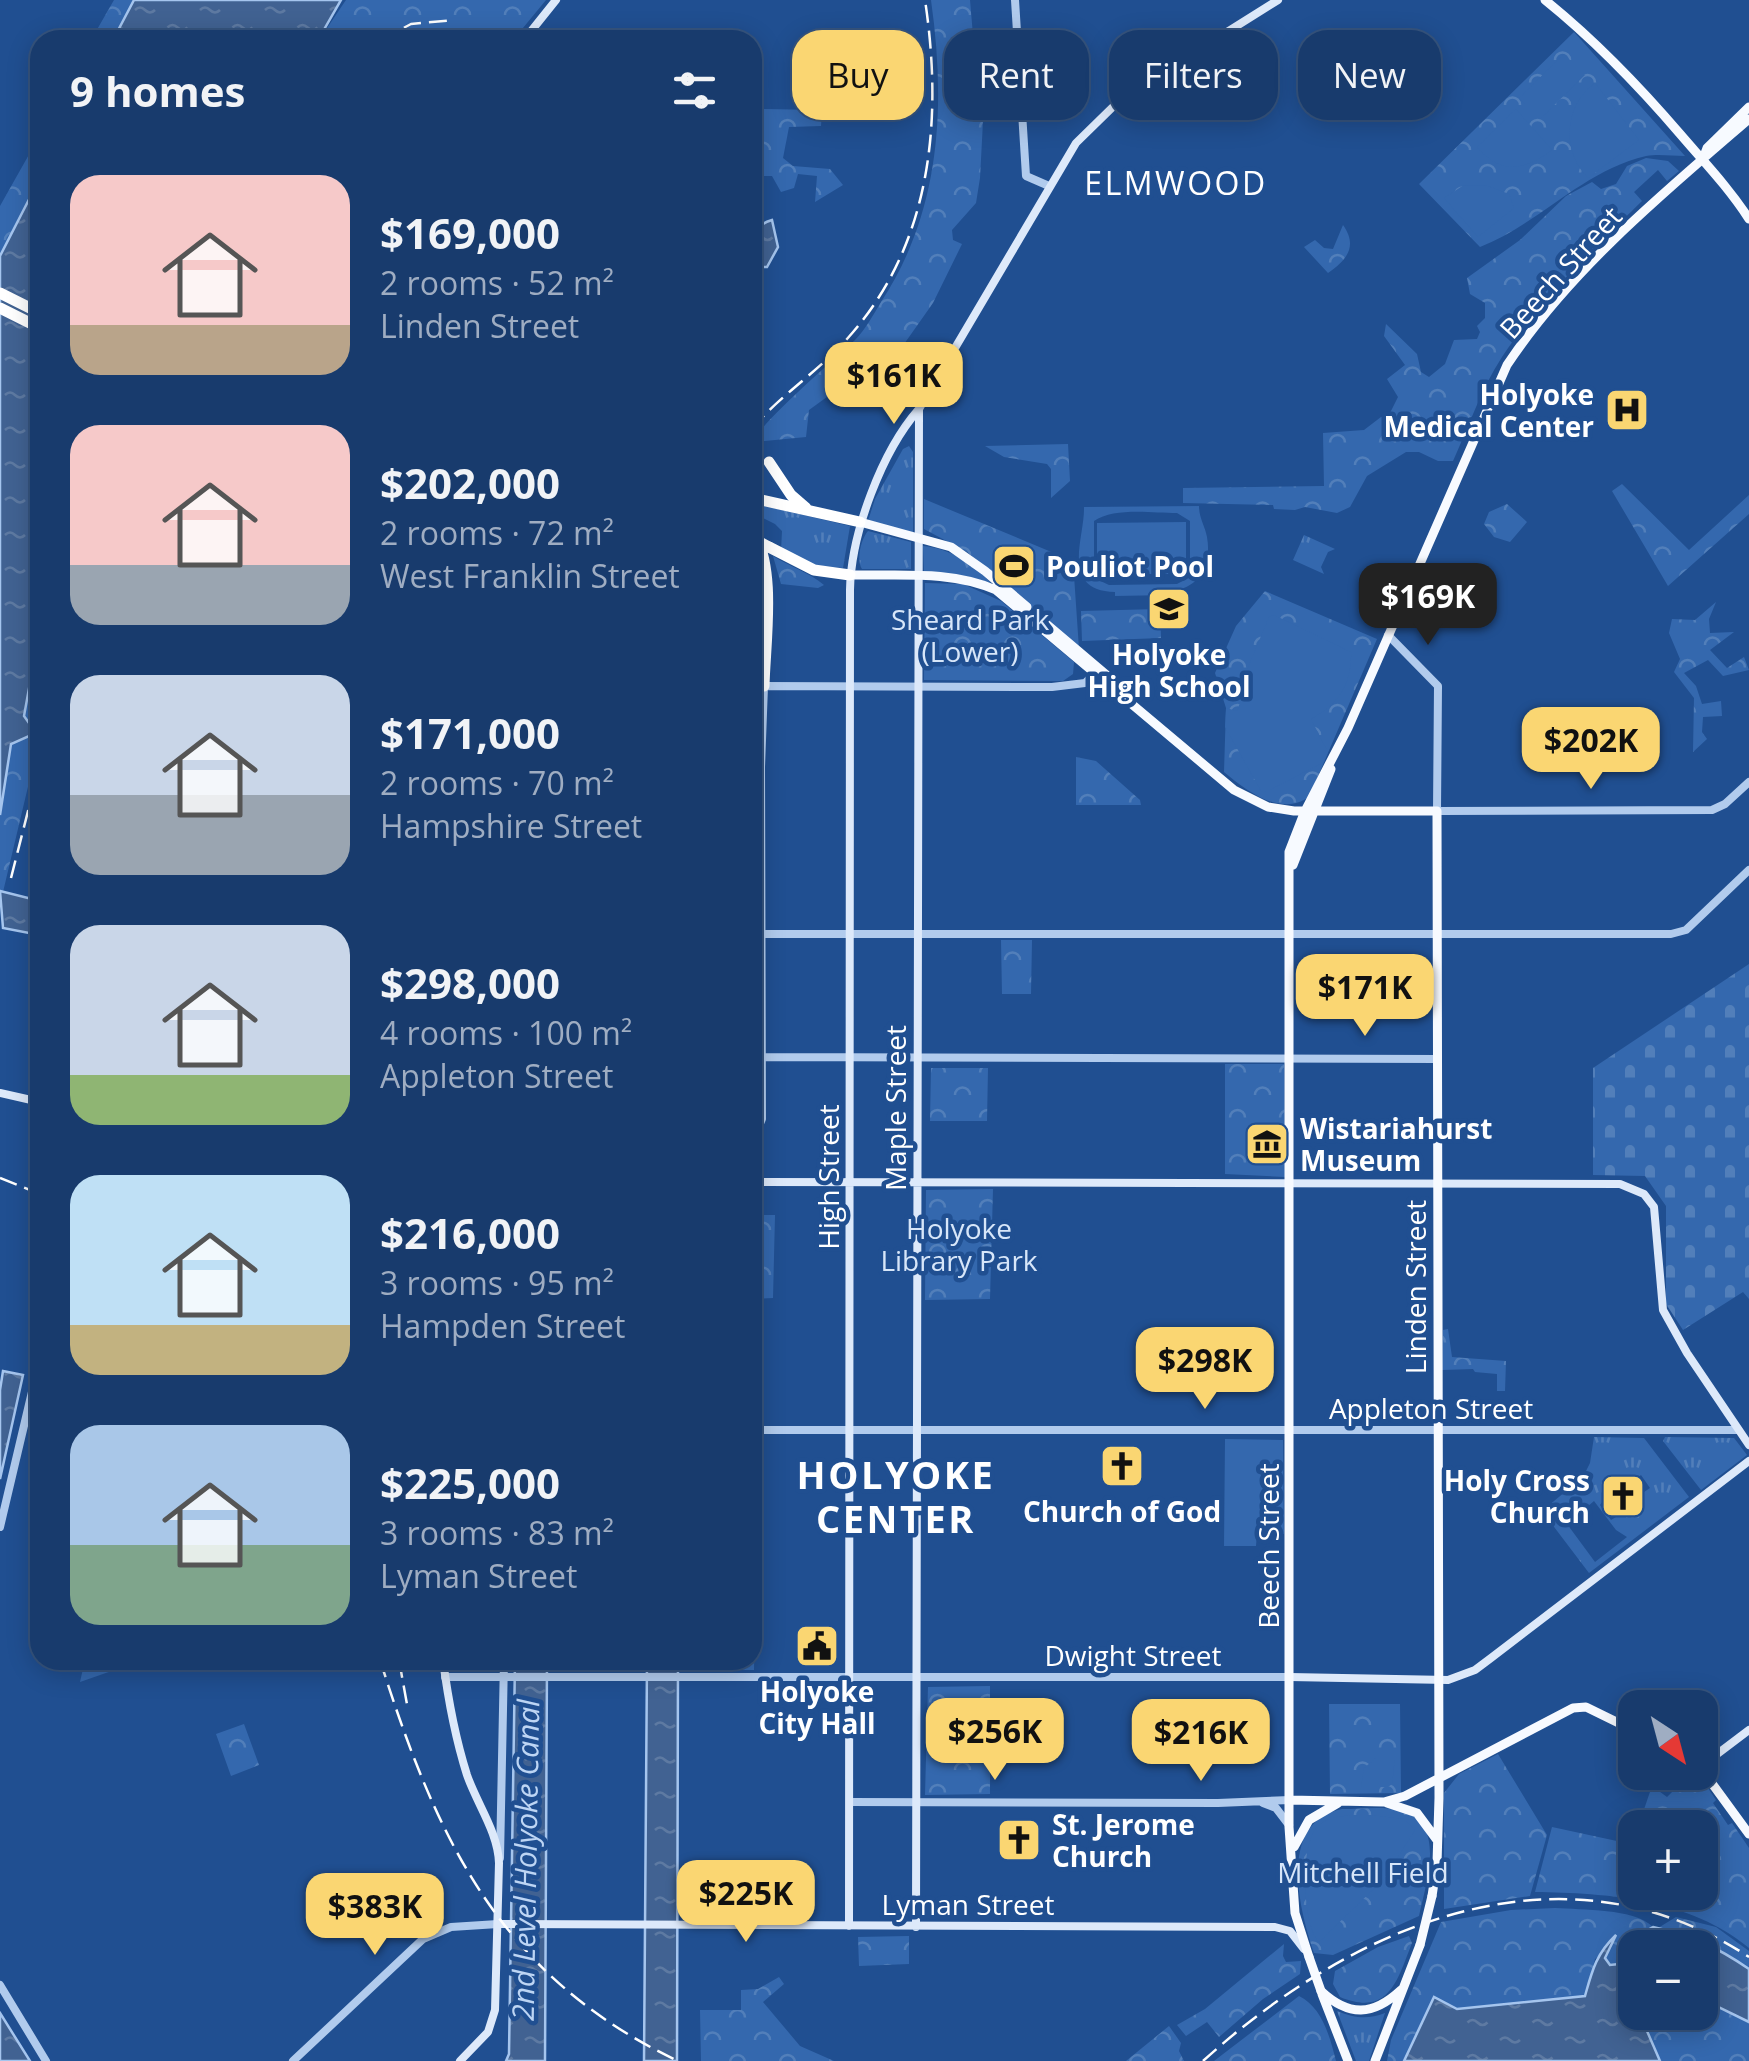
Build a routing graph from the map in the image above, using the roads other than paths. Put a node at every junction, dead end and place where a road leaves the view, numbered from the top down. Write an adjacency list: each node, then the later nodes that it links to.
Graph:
1 (556, 0): 5 (main road)
2 (1016, 0): 9 (street)
3 (1278, 0): 9 (main road, High Street)
4 (1545, 0): 8 (main road)
5 (532, 30)
6 (1749, 108): 8 (main road)
7 (1749, 120): 8 (main road)
8 (1704, 159): 10 (main road); 28 (main road, Beech Street)
9 (1049, 186): 15 (main road, High Street)
10 (1749, 219)
11 (0, 293): 13 (highway)
12 (0, 308): 14 (highway)
13 (30, 308)
14 (30, 323)
15 (920, 409): 21 (main road, High Street); 22 (main road, Maple Street)
16 (762, 462): 18 (highway)
17 (794, 475): 18 (highway)
18 (787, 488): 20 (highway)
19 (762, 500): 20 (highway)
20 (809, 511): 21 (highway)
21 (860, 522): 22 (main road); 25 (main road, High Street)
22 (918, 539): 26 (main road, Maple Street); 29 (main road)
23 (762, 544): 25 (highway, bridge)
24 (762, 547): 27 (highway)
25 (850, 576): 26 (main road); 33 (main road, High Street)
26 (918, 576): 29 (main road); 34 (main road, Maple Street)
27 (762, 629)
28 (1388, 635): 36 (main road, Beech Street); 37 (street, Linden Street)
29 (1087, 663): 30 (main road); 31 (street)
30 (1096, 672): 31 (street); 36 (main road)
31 (1078, 685): 34 (street)
32 (762, 686): 33 (street)
33 (851, 686): 34 (street); 40 (main road, High Street)
34 (918, 686): 41 (main road, Maple Street)
35 (1749, 782): 37 (street)
36 (1311, 811): 37 (main road); 42 (main road, Beech Street)
37 (1437, 812): 43 (main road, Linden Street)
38 (1749, 870): 43 (street)
39 (762, 934): 40 (street)
40 (850, 934): 41 (street); 45 (main road, High Street)
41 (919, 934): 42 (street); 46 (main road, Maple Street)
42 (1290, 934): 43 (street); 47 (main road, Beech Street)
43 (1440, 936): 48 (main road, Linden Street)
44 (762, 1057): 45 (street)
45 (851, 1058): 46 (street); 52 (main road, High Street)
46 (918, 1058): 47 (street); 53 (main road, Maple Street)
47 (1291, 1058): 48 (street); 54 (main road, Beech Street)
48 (1438, 1058): 55 (main road, Linden Street)
49 (0, 1093): 50 (main road)
50 (30, 1100)
51 (762, 1182): 52 (main road)
52 (850, 1182): 53 (main road); 62 (main road, High Street)
53 (918, 1183): 54 (main road); 58 (main road, Maple Street)
54 (1290, 1183): 55 (main road); 63 (main road, Beech Street)
55 (1438, 1183): 59 (main road, Linden Street); 60 (main road)
56 (30, 1412): 66 (street)
57 (762, 1430): 62 (street, Appleton Street)
58 (918, 1430): 62 (street, Appleton Street); 63 (street, Appleton Street); 72 (main road, Maple Street)
59 (1436, 1430): 60 (street, Appleton Street); 63 (street, Appleton Street); 74 (main road, Linden Street)
60 (1738, 1430): 61 (main road, Appleton Street); 64 (main road)
61 (1749, 1430)
62 (850, 1431): 71 (main road, High Street)
63 (1290, 1432): 73 (main road, Beech Street)
64 (1749, 1445)
65 (1749, 1461): 74 (main road, Dwight Street)
66 (0, 1528)
67 (444, 1670): 69 (main road)
68 (506, 1670): 70 (street)
69 (445, 1676): 70 (street, Dwight Street); 87 (main road)
70 (507, 1677): 71 (street, Dwight Street); 80 (street)
71 (850, 1677): 72 (street, Dwight Street); 83 (main road, High Street)
72 (919, 1678): 73 (street, Dwight Street); 84 (main road, Maple Street)
73 (1290, 1678): 74 (main road, Dwight Street); 81 (main road, Beech Street)
74 (1438, 1678): 78 (main road, Linden Street)
75 (1618, 1722): 78 (main road)
76 (1749, 1730): 77 (main road)
77 (1718, 1753)
78 (1439, 1781): 86 (main road); 90 (main road, Linden Street)
79 (1717, 1790): 89 (main road)
80 (500, 1794): 87 (street); 92 (street)
81 (1290, 1800): 82 (street); 85 (main road); 88 (main road, Beech Street)
82 (1259, 1801): 84 (street); 88 (street)
83 (850, 1802): 84 (street); 95 (main road, High Street)
84 (918, 1802): 96 (main road, Maple Street)
85 (1340, 1802): 86 (main road); 91 (main road)
86 (1384, 1802): 90 (main road)
87 (482, 1812): 92 (main road)
88 (1290, 1826): 91 (main road, Beech Street)
89 (1749, 1834)
90 (1438, 1842): 100 (main road, bridge)
91 (1292, 1852): 93 (main road)
92 (499, 1863): 94 (main road)
93 (1295, 1913): 97 (main road); 98 (main road)
94 (503, 1924): 95 (main road, Lyman Street); 103 (street, Lyman Street); 104 (main road)
95 (849, 1926): 96 (main road, Lyman Street)
96 (916, 1927): 97 (main road, Lyman Street)
97 (1275, 1927): 98 (main road)
98 (1308, 1957): 101 (main road, bridge)
99 (0, 1985): 102 (street)
100 (1403, 1988): 101 (main road); 106 (main road)
101 (1322, 1991): 105 (main road)
102 (46, 2061)
103 (292, 2061)
104 (460, 2061)
105 (1348, 2061)
106 (1374, 2061)

